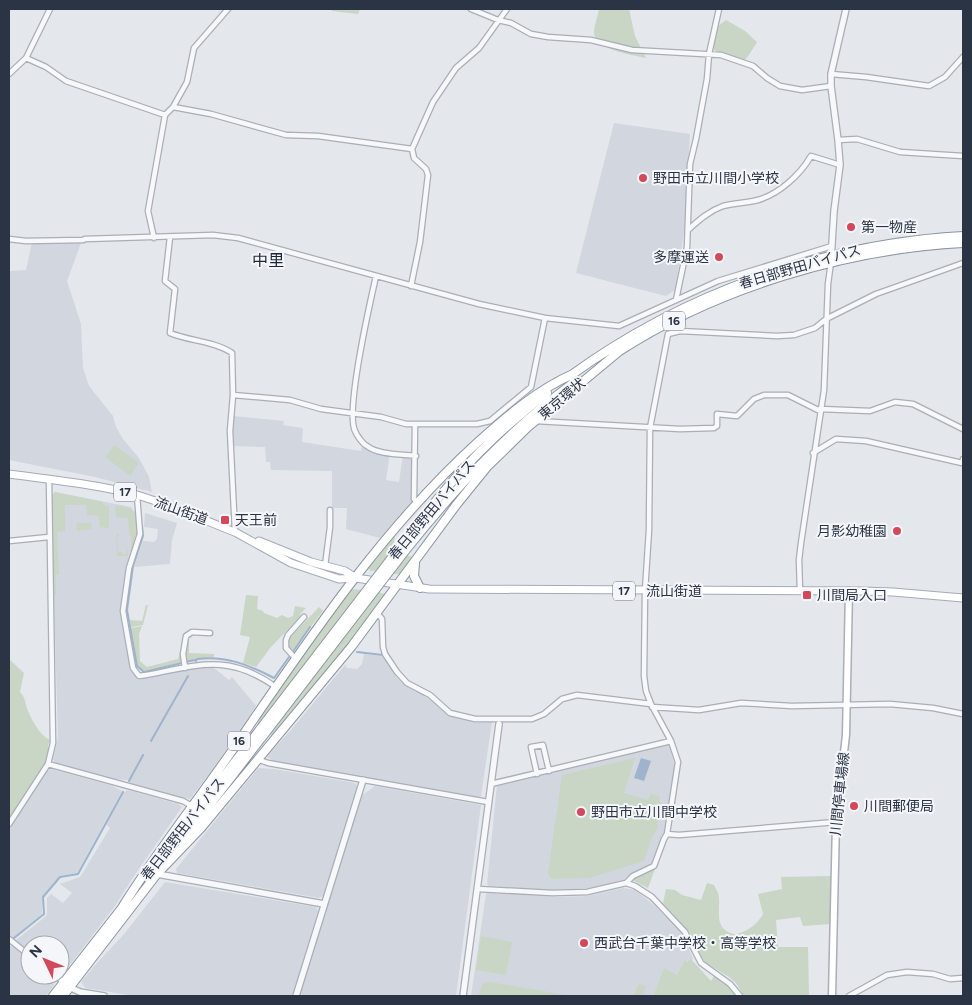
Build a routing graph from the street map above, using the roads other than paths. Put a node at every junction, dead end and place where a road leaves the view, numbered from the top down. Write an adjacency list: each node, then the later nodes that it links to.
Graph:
1 (50, 9): 10 (street)
2 (228, 9): 14 (street)
3 (471, 9): 7 (street)
4 (507, 9): 7 (street)
5 (720, 9): 8 (street)
6 (846, 9): 12 (street)
7 (498, 20): 8 (street); 17 (street)
8 (709, 54): 13 (street); 20 (street)
9 (963, 57): 12 (street)
10 (26, 58): 11 (street); 15 (street)
11 (9, 74)
12 (831, 74): 13 (street)
13 (831, 86): 16 (street)
14 (173, 107): 15 (street); 17 (street)
15 (165, 116): 23 (street)
16 (838, 140): 18 (street); 19 (street)
17 (412, 149): 30 (street)
18 (963, 156)
19 (840, 165): 20 (street); 26 (street)
20 (688, 230): 31 (street)
21 (963, 236): 27 (highway, 春日部野田バイパス / 16)
22 (170, 237): 23 (street); 29 (street); 36 (street)
23 (154, 238): 24 (street)
24 (9, 239)
25 (963, 243): 27 (highway, 春日部野田バイパス / 16)
26 (832, 246): 27 (street); 31 (street)
27 (831, 259): 33 (street); 34 (highway, 春日部野田バイパス / 16); 35 (highway, 春日部野田バイパス / 16)
28 (963, 263): 33 (street)
29 (376, 276): 30 (street); 38 (street)
30 (411, 286): 32 (street)
31 (676, 300): 32 (street)
32 (545, 318): 40 (street)
33 (826, 319): 37 (street); 41 (street)
34 (622, 349): 39 (highway, 東京環状 / 16); 54 (highway, 春日部野田バイパス / 16)
35 (573, 374): 49 (highway, 16); 54 (highway, 春日部野田バイパス / 16)
36 (233, 395): 38 (street); 51 (street)
37 (820, 410): 41 (street); 42 (street); 43 (street)
38 (352, 414): 40 (street); 44 (street)
39 (536, 421): 41 (street); 55 (highway, 東京環状 / 16)
40 (416, 424): 44 (street)
41 (650, 428): 60 (street)
42 (963, 429)
43 (813, 453): 45 (street); 61 (street)
44 (416, 456): 49 (street)
45 (963, 459)
46 (9, 474): 47 (main road, 流山街道 / 17)
47 (49, 479): 48 (main road, 流山街道 / 17); 52 (street)
48 (137, 495): 51 (main road, 流山街道 / 17); 68 (street)
49 (418, 502): 57 (highway, 16)
50 (330, 510): 56 (street)
51 (235, 532): 56 (main road, 流山街道 / 17); 57 (main road, 流山街道 / 17)
52 (48, 537): 53 (street); 77 (street)
53 (9, 541)
54 (403, 549): 74 (highway, 春日部野田バイパス / 16, bridge)
55 (415, 562): 58 (highway, 16); 59 (highway)
56 (325, 566): 57 (main road, 流山街道 / 17)
57 (356, 578): 58 (main road, 流山街道 / 17); 67 (highway, 16)
58 (399, 585): 59 (main road, 流山街道 / 17); 64 (highway, 16)
59 (420, 588): 60 (main road, 流山街道 / 17)
60 (645, 591): 61 (main road, 流山街道 / 17); 71 (street)
61 (800, 591): 62 (main road, 流山街道 / 17)
62 (849, 591): 63 (main road, 流山街道 / 17); 70 (main road, 川間停車場線)
63 (963, 598)
64 (378, 614): 71 (street); 76 (highway, 16)
65 (304, 617): 67 (street)
66 (210, 633): 68 (street)
67 (296, 659): 69 (highway, 16)
68 (185, 668): 69 (street)
69 (276, 686): 83 (highway, 16)
70 (846, 704): 71 (street); 72 (street); 84 (main road, 川間停車場線)
71 (652, 706): 75 (street)
72 (963, 714)
73 (499, 724): 81 (street)
74 (264, 730): 87 (highway, 春日部野田バイパス / 16); 91 (highway, 春日部野田バイパス / 16)
75 (671, 741): 78 (street); 86 (street)
76 (257, 759): 80 (street); 87 (highway, 16)
77 (48, 764): 83 (street); 85 (street)
78 (549, 771): 79 (street); 79 (street)
79 (537, 774): 81 (street)
80 (363, 780): 82 (street); 90 (street)
81 (491, 784): 82 (street)
82 (488, 802): 89 (street)
83 (192, 806): 91 (highway, 16)
84 (836, 822): 86 (street); 104 (main road, 川間停車場線)
85 (9, 824)
86 (667, 834): 88 (street)
87 (157, 874): 90 (street); 95 (highway, 春日部野田バイパス / 16)
88 (626, 883): 89 (street); 103 (street)
89 (478, 889): 102 (street)
90 (324, 904): 101 (street)
91 (123, 906): 96 (highway, 春日部野田バイパス / 16)
92 (9, 938): 93 (street)
93 (20, 947)
94 (963, 978): 105 (street)
95 (70, 981)
96 (70, 981)
97 (67, 985): 98 (highway, 春日部野田バイパス / 16); 99 (highway, 春日部野田バイパス / 16); 100 (street)
98 (53, 996)
99 (63, 996)
100 (104, 996)
101 (296, 996)
102 (463, 996)
103 (740, 996)
104 (832, 996)
105 (849, 996)

